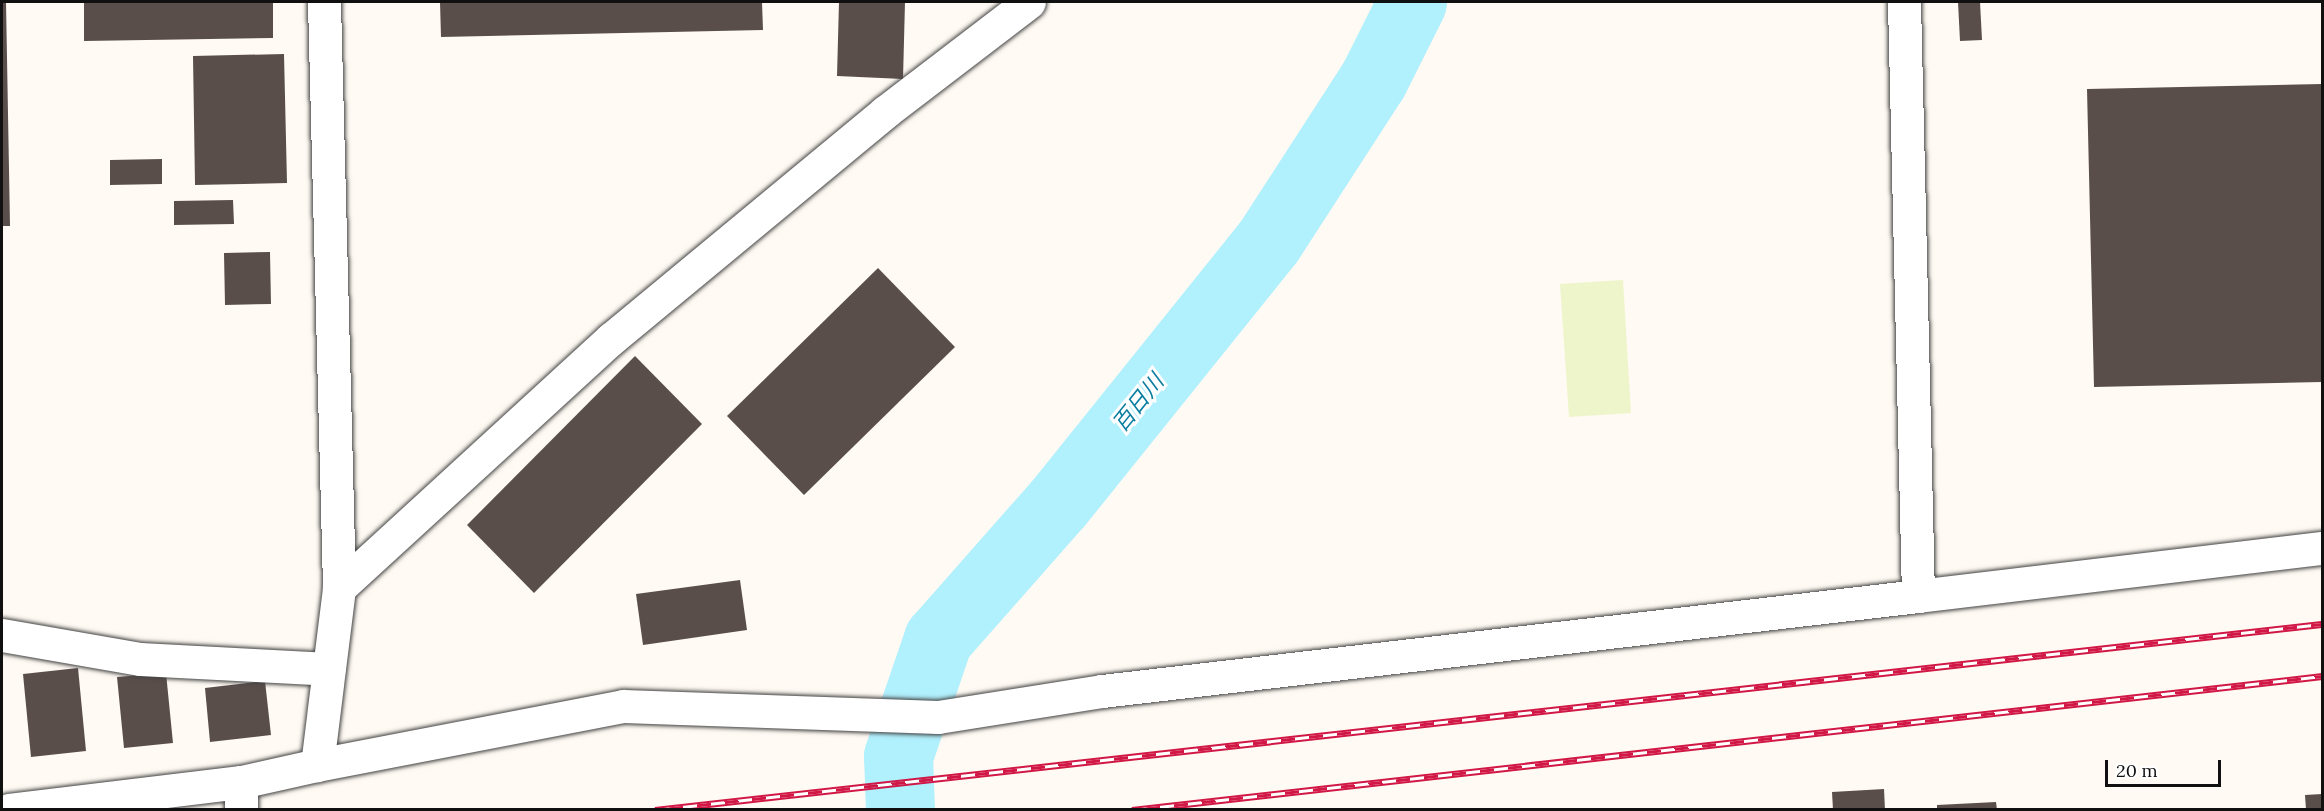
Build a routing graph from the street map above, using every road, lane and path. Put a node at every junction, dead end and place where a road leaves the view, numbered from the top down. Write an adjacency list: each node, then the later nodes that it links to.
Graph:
1 (324, 2): 5 (street)
2 (1029, 2): 5 (street)
3 (1904, 2): 6 (street)
4 (2322, 548): 6 (street)
5 (339, 588): 8 (street)
6 (1918, 596): 9 (street)
7 (2, 635): 8 (street)
8 (329, 669): 9 (street)
9 (317, 765): 10 (street)
10 (240, 797): 11 (street)
11 (9, 810)

